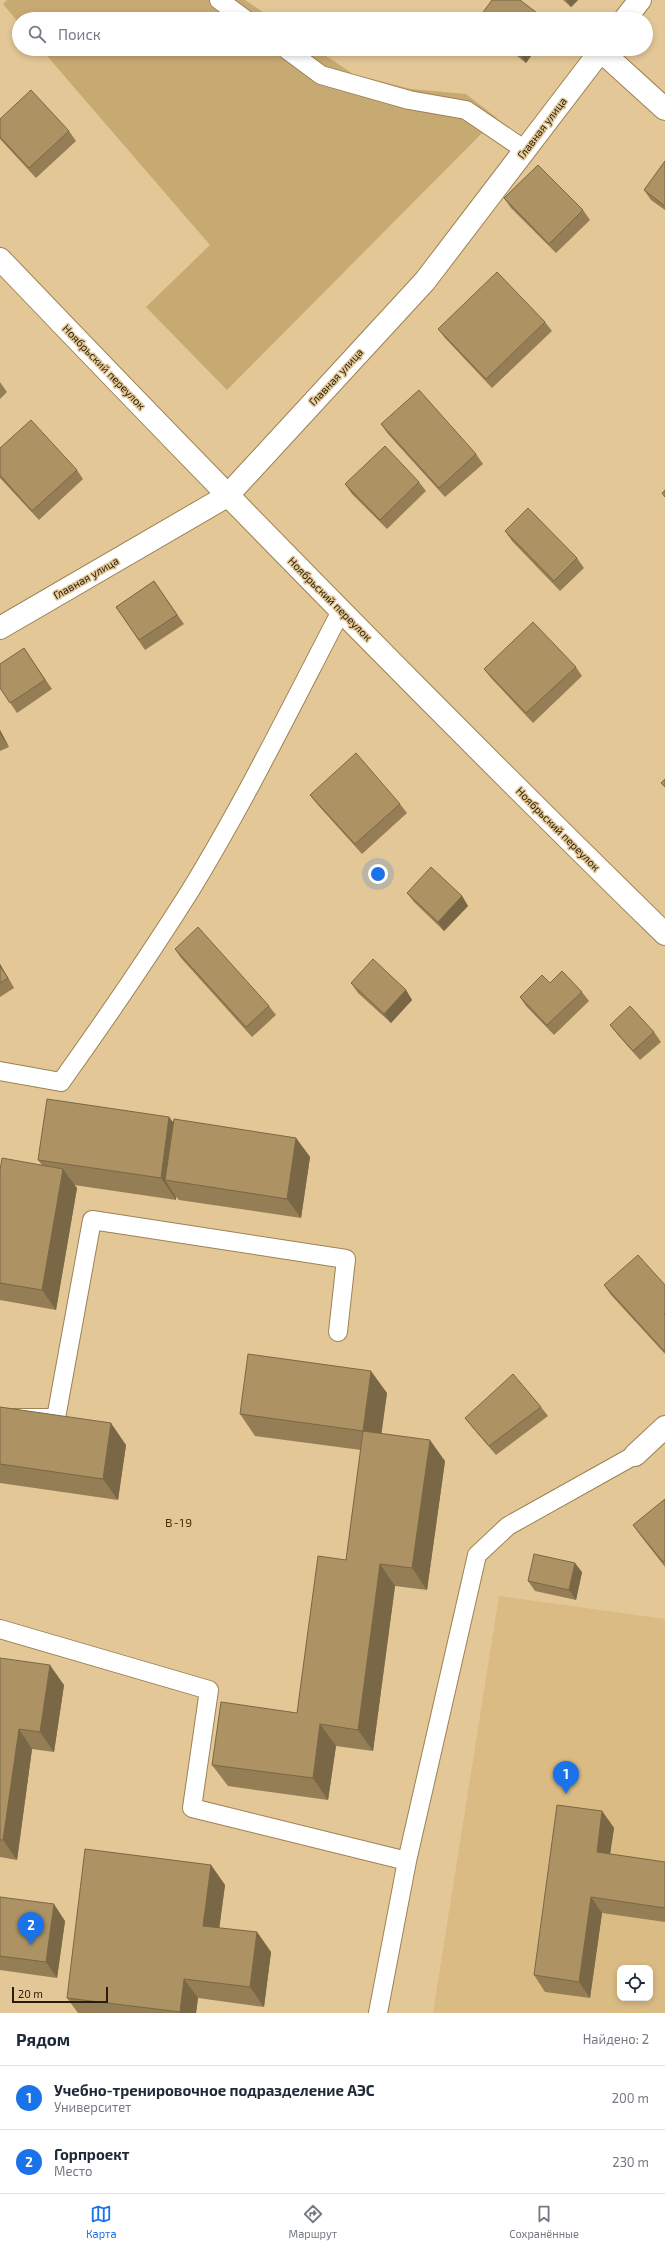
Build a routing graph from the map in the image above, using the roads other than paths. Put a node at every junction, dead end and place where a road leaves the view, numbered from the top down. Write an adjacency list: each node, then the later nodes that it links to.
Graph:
1 (219, 0): 3 (lane)
2 (640, 0): 4 (street)
3 (235, 12)
4 (631, 12)
5 (295, 56): 9 (lane)
6 (597, 56): 9 (street, Главная улица)
7 (608, 56): 8 (street)
8 (665, 109)
9 (525, 150): 11 (street, Главная улица)
10 (0, 259): 11 (street, Ноябрьский переулок)
11 (227, 496): 12 (street, Ноябрьский переулок); 13 (street, Главная улица)
12 (341, 611): 14 (street, Ноябрьский переулок); 15 (lane)
13 (0, 628)
14 (665, 934)
15 (0, 1071)
16 (338, 1332): 17 (lane)
17 (0, 1418)
18 (665, 1427): 19 (street)
19 (635, 1455): 21 (lane)
20 (0, 1629): 21 (lane)
21 (407, 1861): 22 (lane)
22 (378, 2013)

